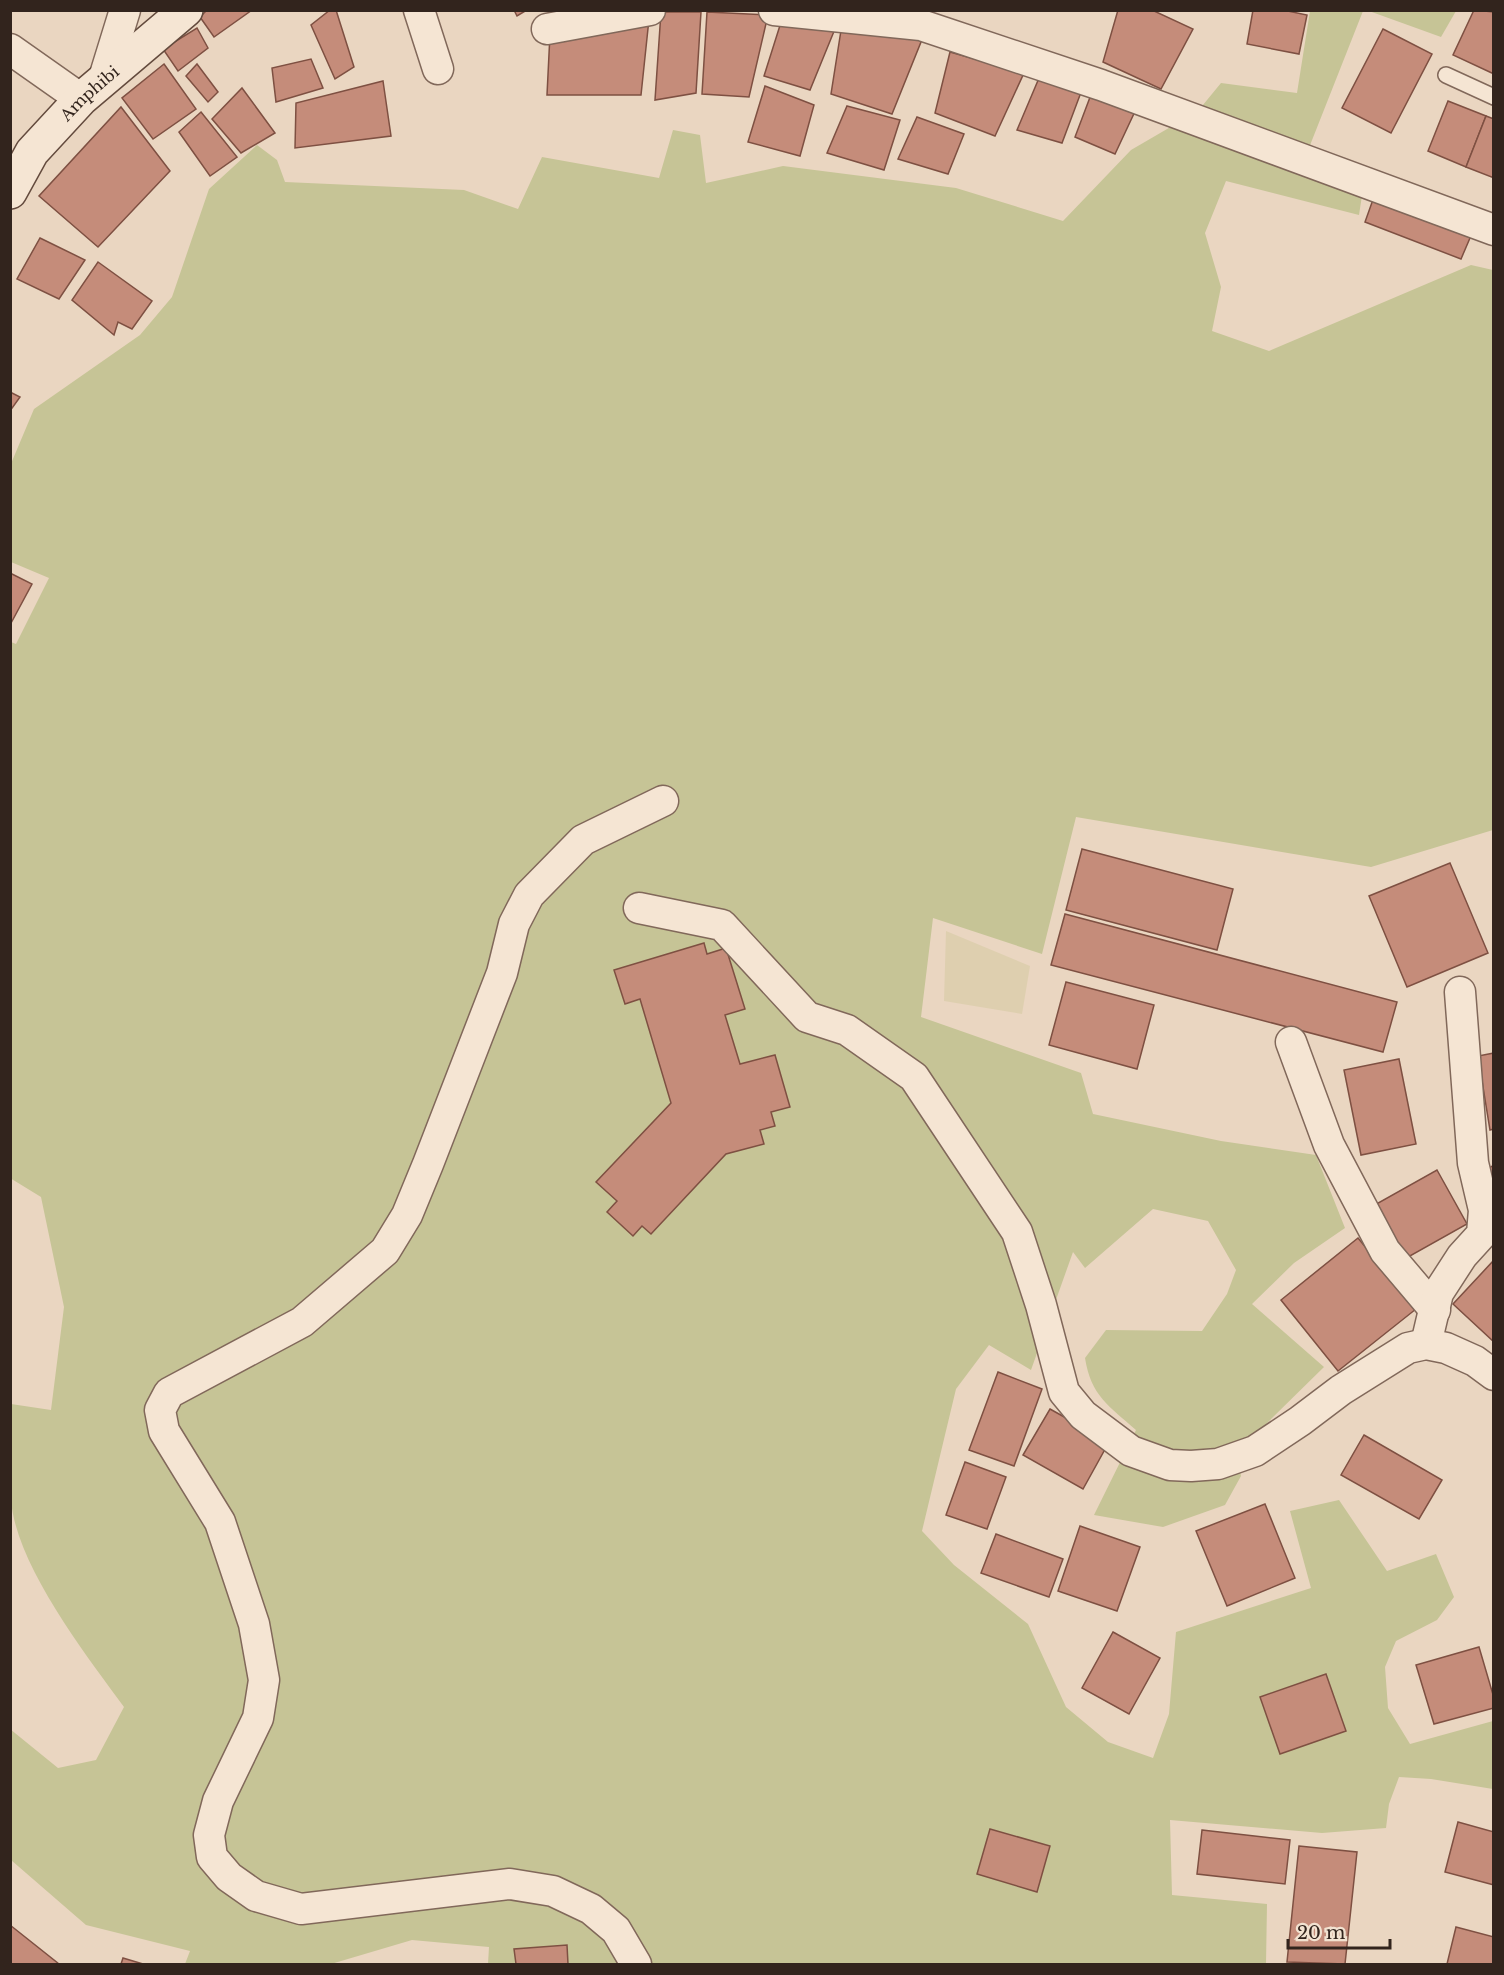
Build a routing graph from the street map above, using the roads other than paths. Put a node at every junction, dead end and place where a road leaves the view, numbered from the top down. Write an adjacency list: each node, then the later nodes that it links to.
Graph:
1 (125, 10): 10 (street)
2 (186, 10): 10 (main road, Amphibi)
3 (420, 10): 8 (street)
4 (650, 10): 6 (street)
5 (774, 10): 13 (street)
6 (547, 29)
7 (10, 50): 10 (street)
8 (438, 69)
9 (1446, 75): 11 (lane)
10 (93, 89): 12 (main road, Amphibi)
11 (1494, 97)
12 (10, 192)
13 (1494, 230)
14 (663, 801): 21 (street)
15 (639, 908): 19 (street)
16 (1460, 992): 18 (street)
17 (1291, 1042): 18 (street)
18 (1434, 1310): 19 (street)
19 (1426, 1344): 20 (street)
20 (1494, 1375)
21 (636, 1965)

